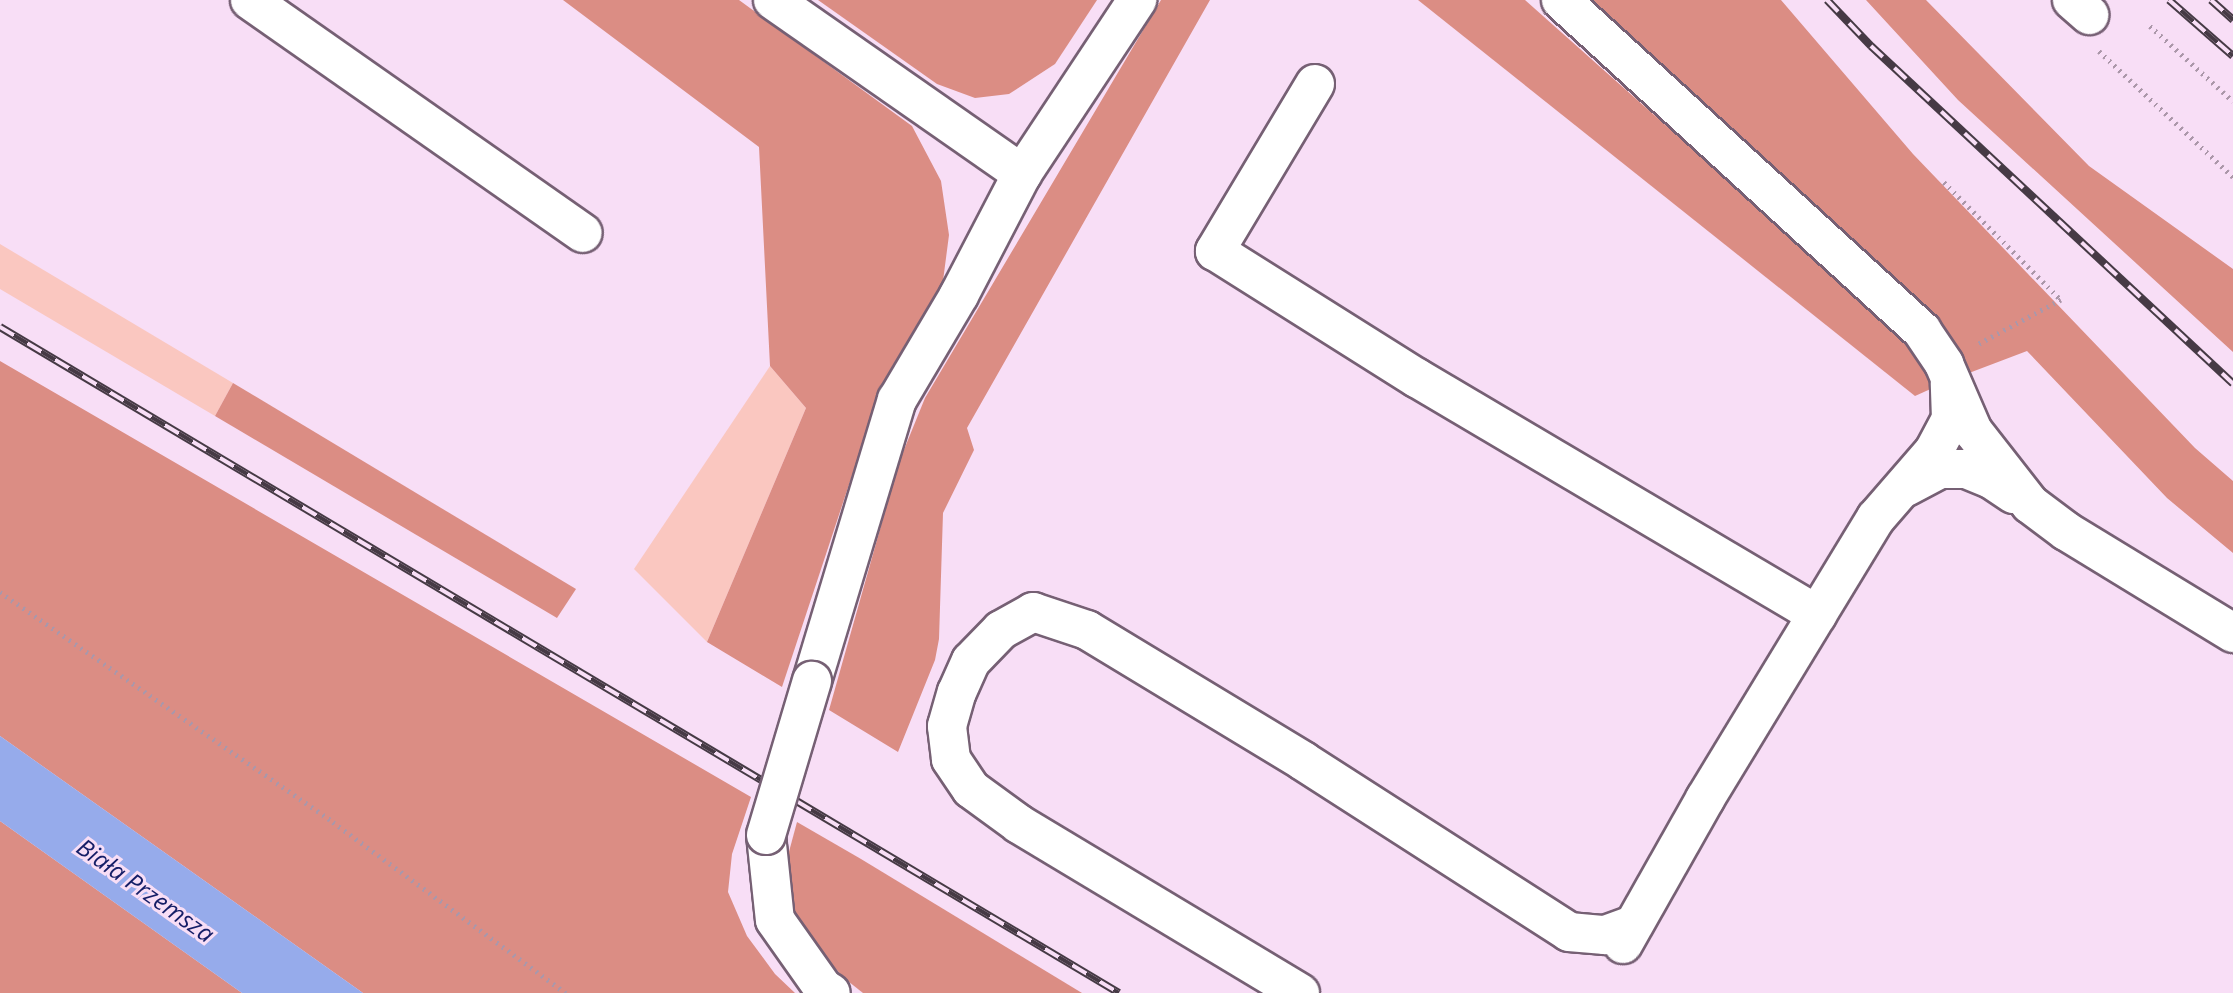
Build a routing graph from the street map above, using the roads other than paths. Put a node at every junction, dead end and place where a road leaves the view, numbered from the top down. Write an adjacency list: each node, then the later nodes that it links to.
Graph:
1 (250, 0): 7 (street)
2 (773, 0): 6 (street)
3 (1137, 0): 6 (street)
4 (1561, 0): 8 (street)
5 (1315, 84): 11 (street)
6 (1022, 174): 13 (street, bridge)
7 (583, 233)
8 (1947, 372): 9 (street); 10 (street)
9 (1894, 495): 10 (street); 11 (street)
10 (2029, 505): 12 (street)
11 (1817, 615): 14 (street)
12 (2233, 633)
13 (831, 993)
14 (1300, 993)

